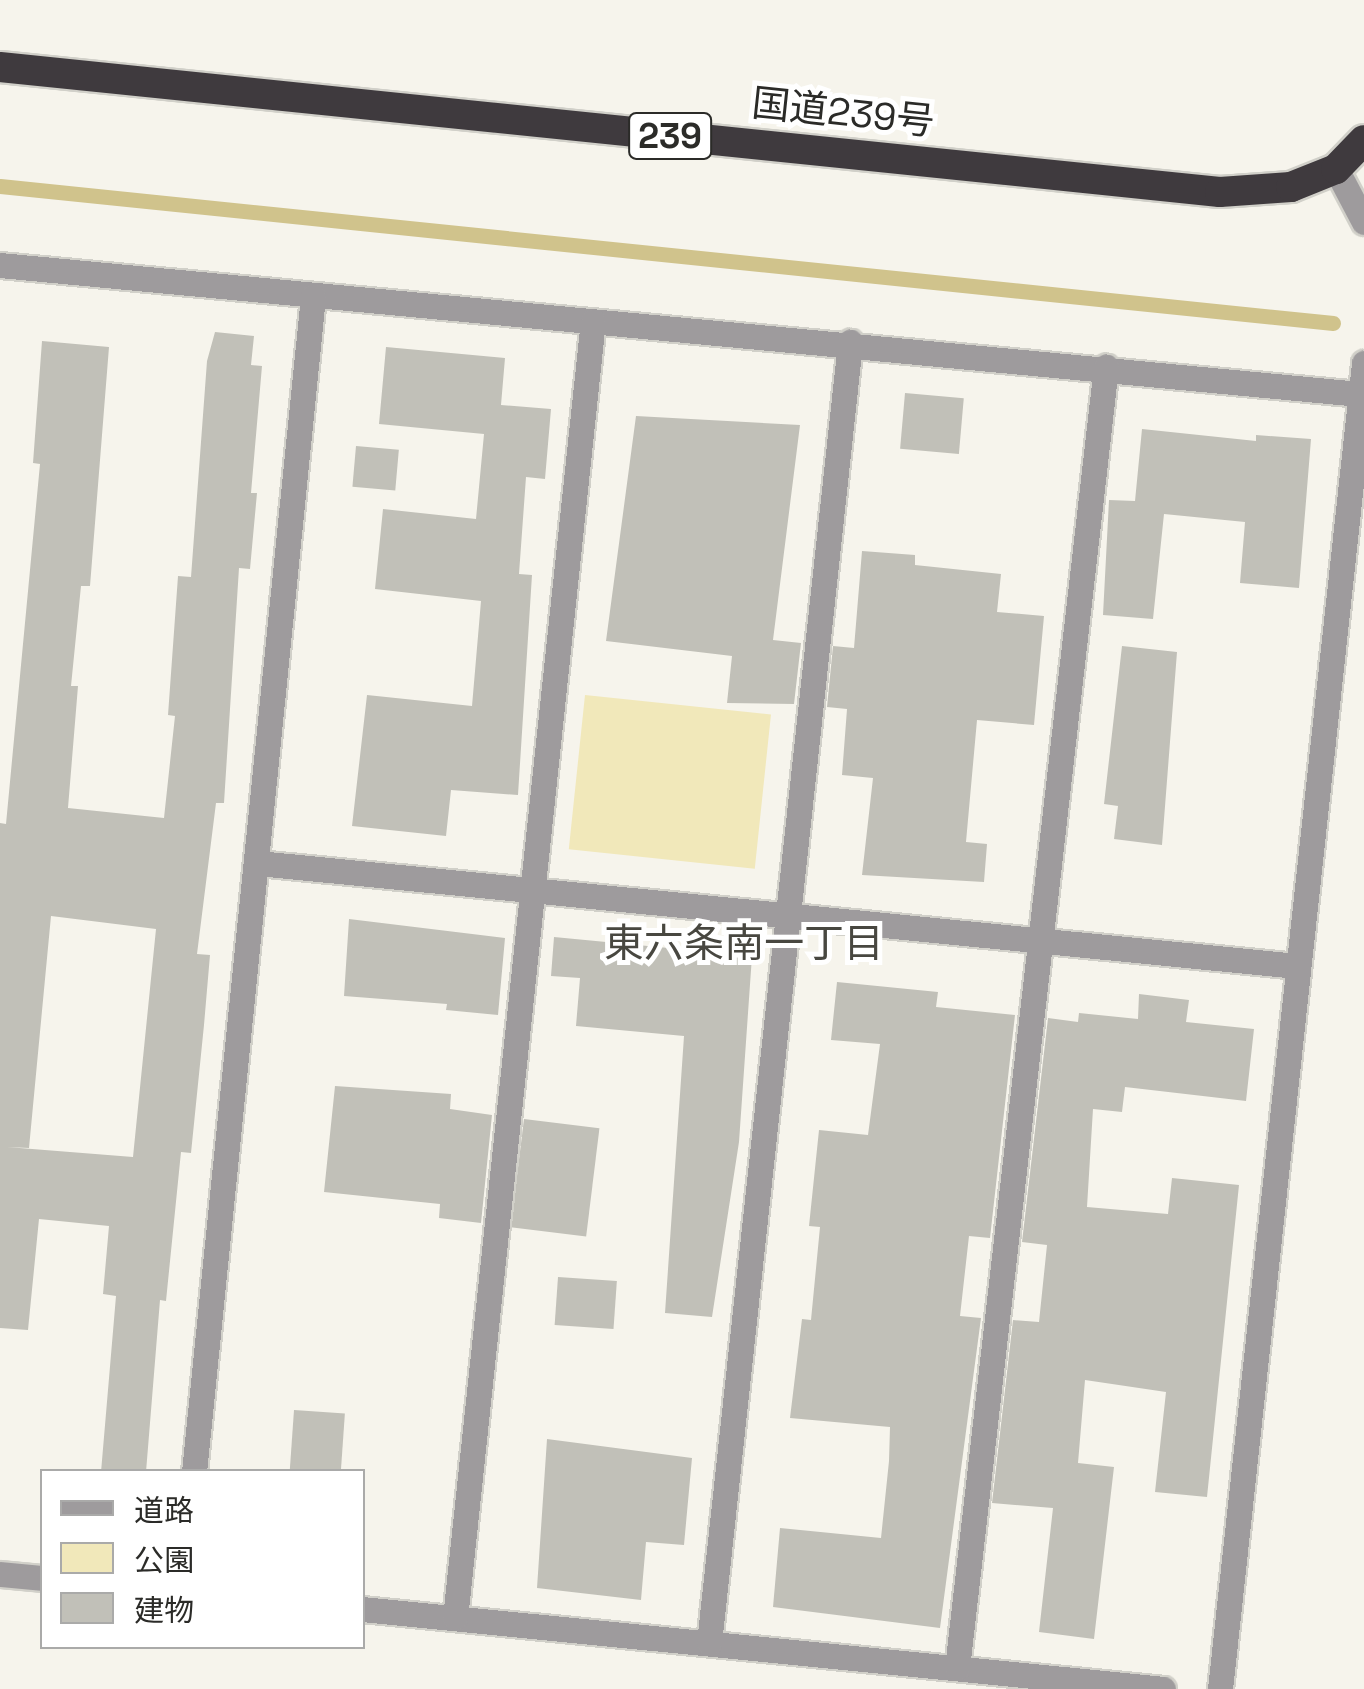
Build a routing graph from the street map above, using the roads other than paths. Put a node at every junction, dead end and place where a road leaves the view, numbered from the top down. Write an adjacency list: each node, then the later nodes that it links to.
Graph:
1 (0, 67): 3 (highway, 国道239号 / 239)
2 (1364, 140): 3 (highway, 国道239号 / 239)
3 (1336, 169): 4 (street)
4 (1364, 222)
5 (0, 265): 6 (street)
6 (313, 296): 7 (street); 12 (street)
7 (593, 321): 8 (street); 13 (street)
8 (850, 342): 10 (street); 14 (street)
9 (1364, 363): 11 (street)
10 (1106, 367): 11 (street); 15 (street)
11 (1360, 394): 16 (street)
12 (258, 863): 13 (street); 17 (street)
13 (532, 890): 14 (street); 21 (street)
14 (788, 916): 15 (street); 22 (street)
15 (1040, 941): 16 (street); 23 (street)
16 (1298, 966): 25 (street)
17 (194, 1469)
18 (0, 1574): 19 (street)
19 (40, 1578)
20 (365, 1608): 21 (street)
21 (456, 1618): 22 (street)
22 (709, 1644): 23 (street)
23 (957, 1668): 24 (street)
24 (1163, 1689)
25 (1220, 1689)

